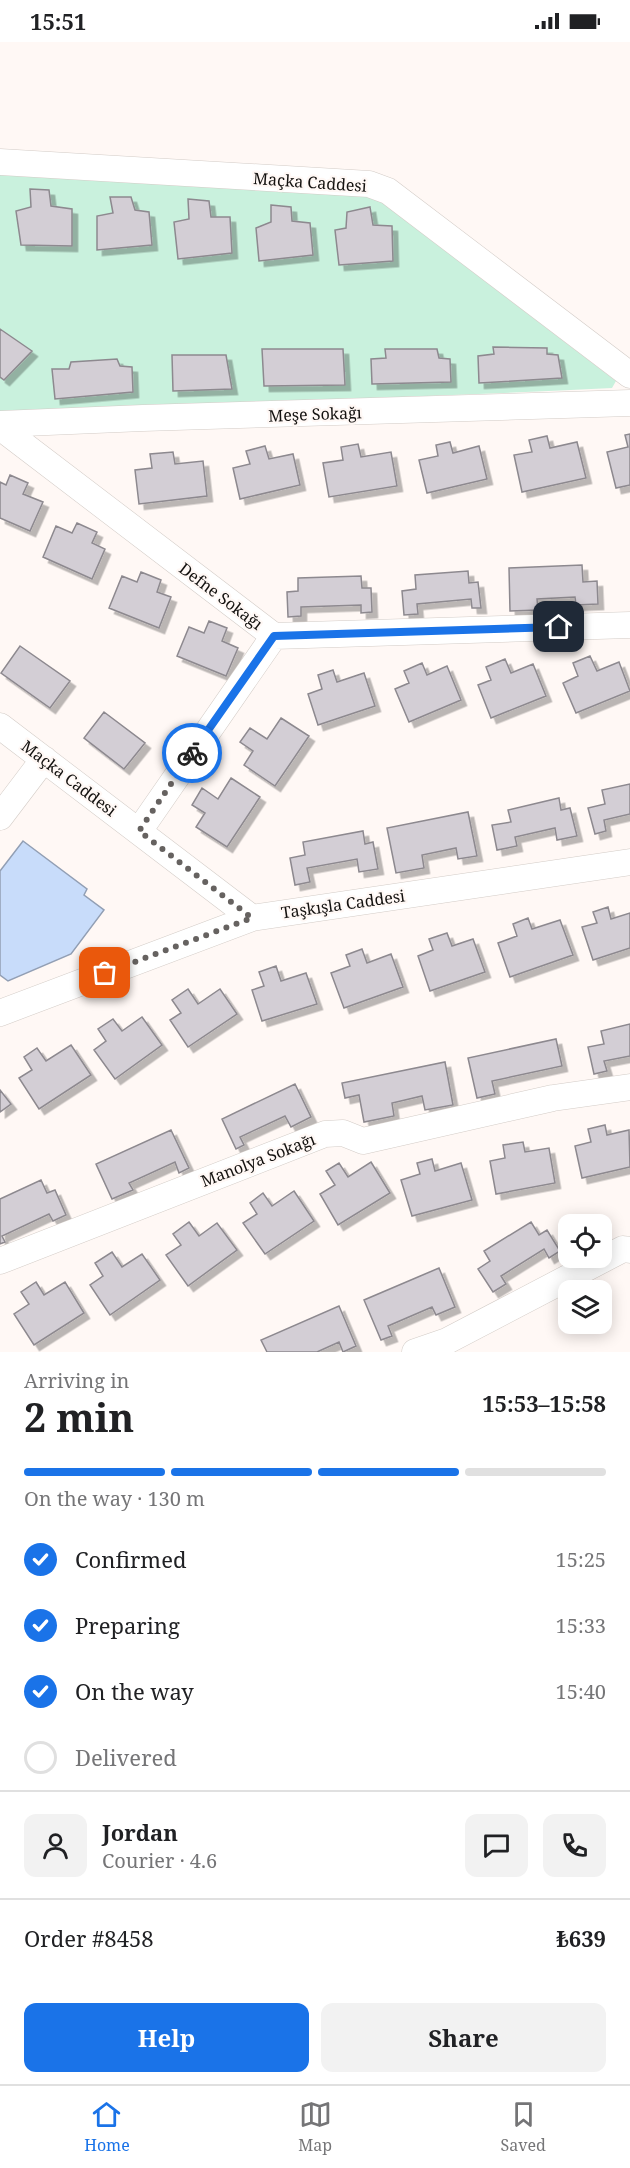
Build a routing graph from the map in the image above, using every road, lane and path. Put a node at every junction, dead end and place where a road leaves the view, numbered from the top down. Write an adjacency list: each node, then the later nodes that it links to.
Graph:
1 (0, 162): 2 (street, Maçka Caddesi)
2 (630, 375)
3 (630, 404): 4 (street, Meşe Sokağı)
4 (0, 426): 6 (street, Defne Sokağı)
5 (630, 625): 6 (street, Defne Sokağı)
6 (274, 636): 10 (street)
7 (0, 726): 8 (street, Maçka Caddesi)
8 (44, 759): 9 (street); 10 (street, Maçka Caddesi)
9 (0, 817)
10 (139, 831): 12 (street, Maçka Caddesi)
11 (630, 862): 12 (street, Taşkışla Caddesi)
12 (252, 918): 13 (street, Taşkışla Caddesi)
13 (0, 1013)
14 (630, 1087): 16 (street, Manolya Sokağı)
15 (628, 1244): 17 (street)
16 (0, 1261)
17 (415, 1352)

